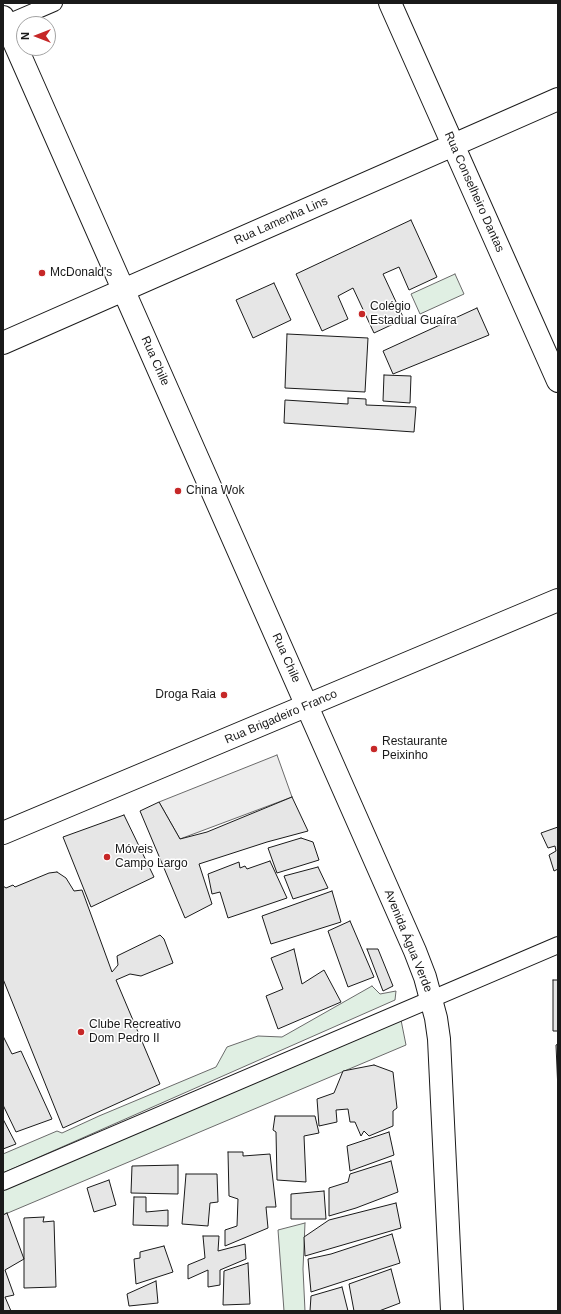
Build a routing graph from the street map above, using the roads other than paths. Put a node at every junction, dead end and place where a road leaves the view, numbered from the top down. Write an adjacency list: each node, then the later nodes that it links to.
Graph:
1 (54, 3): 3 (street)
2 (390, 3): 5 (main road, Rua Conselheiro Dantas)
3 (4, 22): 6 (main road, Rua Chile)
4 (558, 99): 5 (main road, Rua Lamenha Lins)
5 (453, 145): 6 (main road, Rua Lamenha Lins); 8 (main road, Rua Conselheiro Dantas)
6 (124, 290): 7 (main road, Rua Lamenha Lins); 10 (main road, Rua Chile)
7 (3, 343)
8 (558, 381)
9 (558, 600): 10 (main road, Rua Brigadeiro Franco)
10 (307, 706): 11 (main road, Rua Brigadeiro Franco); 13 (main road, Avenida Água Verde)
11 (3, 833)
12 (558, 945): 13 (street)
13 (432, 999): 14 (street); 15 (main road, Avenida Água Verde)
14 (3, 1182)
15 (452, 1311)

